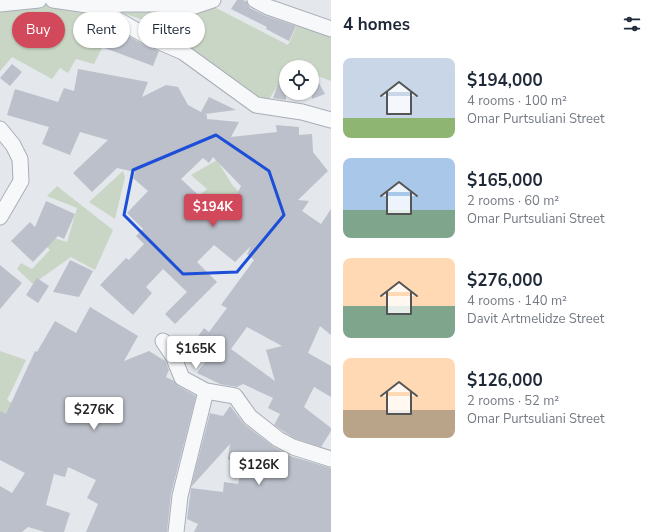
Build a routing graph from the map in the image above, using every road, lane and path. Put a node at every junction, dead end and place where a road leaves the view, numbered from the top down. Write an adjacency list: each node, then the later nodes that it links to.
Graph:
1 (39, 0): 5 (street)
2 (53, 0): 6 (street)
3 (213, 0): 6 (street)
4 (255, 0): 7 (street)
5 (0, 4)
6 (94, 6): 8 (street)
7 (331, 29)
8 (331, 120)
9 (0, 129): 10 (street)
10 (0, 218)
11 (163, 341): 12 (street)
12 (206, 391): 13 (street); 14 (street)
13 (331, 459)
14 (176, 532)

